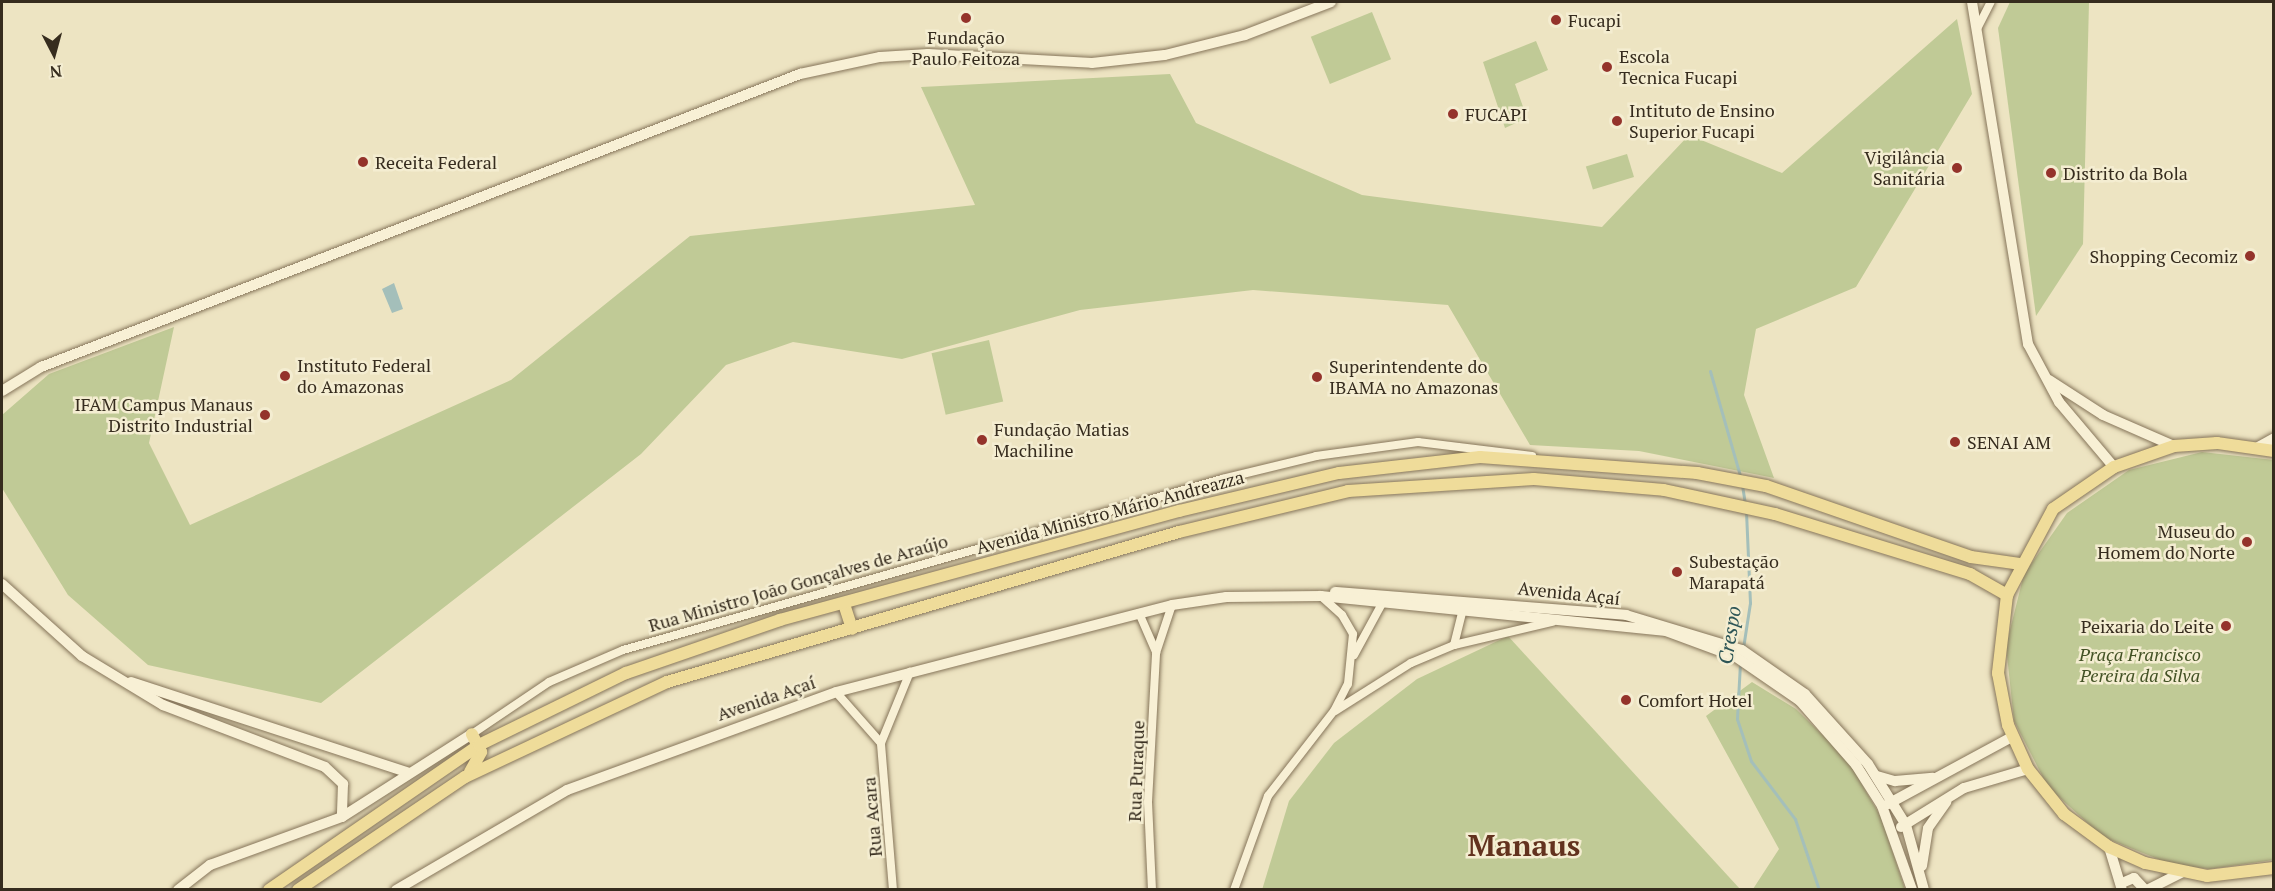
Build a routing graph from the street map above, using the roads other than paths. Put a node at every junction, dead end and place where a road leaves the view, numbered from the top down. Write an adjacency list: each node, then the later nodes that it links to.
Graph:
1 (1331, 2): 6 (street)
2 (1972, 2): 4 (street)
3 (1991, 2): 4 (street)
4 (1977, 31): 5 (street)
5 (2041, 375): 8 (street); 12 (street)
6 (2, 391)
7 (2274, 438): 9 (street)
8 (2174, 446): 9 (main road); 12 (main road)
9 (2258, 447): 10 (main road)
10 (2274, 451)
11 (1537, 457): 13 (main road, Avenida Ministro Mário Andreazza); 19 (main road, Avenida Ministro Mário Andreazza); 34 (street, Rua Ministro João Gonçalves de Araújo)
12 (2114, 467): 13 (main road)
13 (2020, 564): 15 (main road)
14 (2, 584): 29 (street)
15 (2007, 595): 24 (main road, Avenida Ministro Mário Andreazza); 35 (main road)
16 (1320, 596): 18 (street, Avenida Açaí); 20 (street, Avenida Açaí); 27 (street)
17 (1464, 599): 18 (street, Avenida Açaí); 22 (street); 42 (street, Avenida Açaí)
18 (1384, 600): 20 (street, Avenida Açaí); 22 (street, Avenida Açaí); 27 (street)
19 (844, 604): 24 (main road); 37 (main road, Avenida Ministro Mário Andreazza)
20 (1172, 605): 21 (street, Avenida Açaí); 26 (street, Rua Puraque)
21 (1139, 613): 26 (street, Rua Puraque); 28 (street, Avenida Açaí)
22 (1463, 613): 23 (street, Avenida Açaí); 25 (street)
23 (1565, 620): 25 (street); 47 (street, Avenida Açaí)
24 (852, 628): 44 (main road, Avenida Ministro Mário Andreazza)
25 (1454, 645): 32 (street)
26 (1156, 653): 61 (street, Rua Puraque)
27 (1353, 657): 32 (street)
28 (911, 671): 30 (street, Avenida Açaí); 36 (street, Rua Acara)
29 (115, 677): 31 (street); 33 (street)
30 (836, 692): 36 (street); 59 (street, Avenida Açaí)
31 (212, 707): 33 (street); 38 (street)
32 (1334, 711): 62 (street)
33 (205, 724): 39 (street)
34 (472, 734): 37 (main road); 41 (street)
35 (2012, 737): 40 (main road); 43 (street)
36 (881, 743): 60 (street, Rua Acara)
37 (479, 745): 44 (main road); 57 (main road, Avenida Ministro Mário Andreazza)
38 (335, 751): 39 (street); 41 (street)
39 (325, 767): 48 (street)
40 (2028, 769): 45 (street); 51 (main road)
41 (411, 773): 48 (street)
42 (1876, 776): 43 (street); 46 (street, Avenida Açaí)
43 (1945, 776): 46 (street)
44 (465, 777): 58 (main road, Avenida Ministro Mário Andreazza)
45 (1955, 793): 49 (street); 54 (street)
46 (1894, 802): 47 (street); 49 (street, Avenida Açaí)
47 (1882, 806): 50 (street, Avenida Açaí)
48 (342, 817): 56 (street)
49 (1906, 825): 50 (street); 54 (street, Avenida Açaí)
50 (1893, 831): 63 (street, Avenida Açaí)
51 (2109, 847): 53 (main road); 55 (street)
52 (2274, 868): 53 (main road)
53 (2183, 872): 64 (street)
54 (1923, 885)
55 (2122, 886): 64 (street)
56 (178, 890)
57 (269, 890)
58 (298, 890)
59 (396, 890)
60 (893, 890)
61 (1152, 890)
62 (1233, 890)
63 (1912, 890)
64 (2146, 890)

